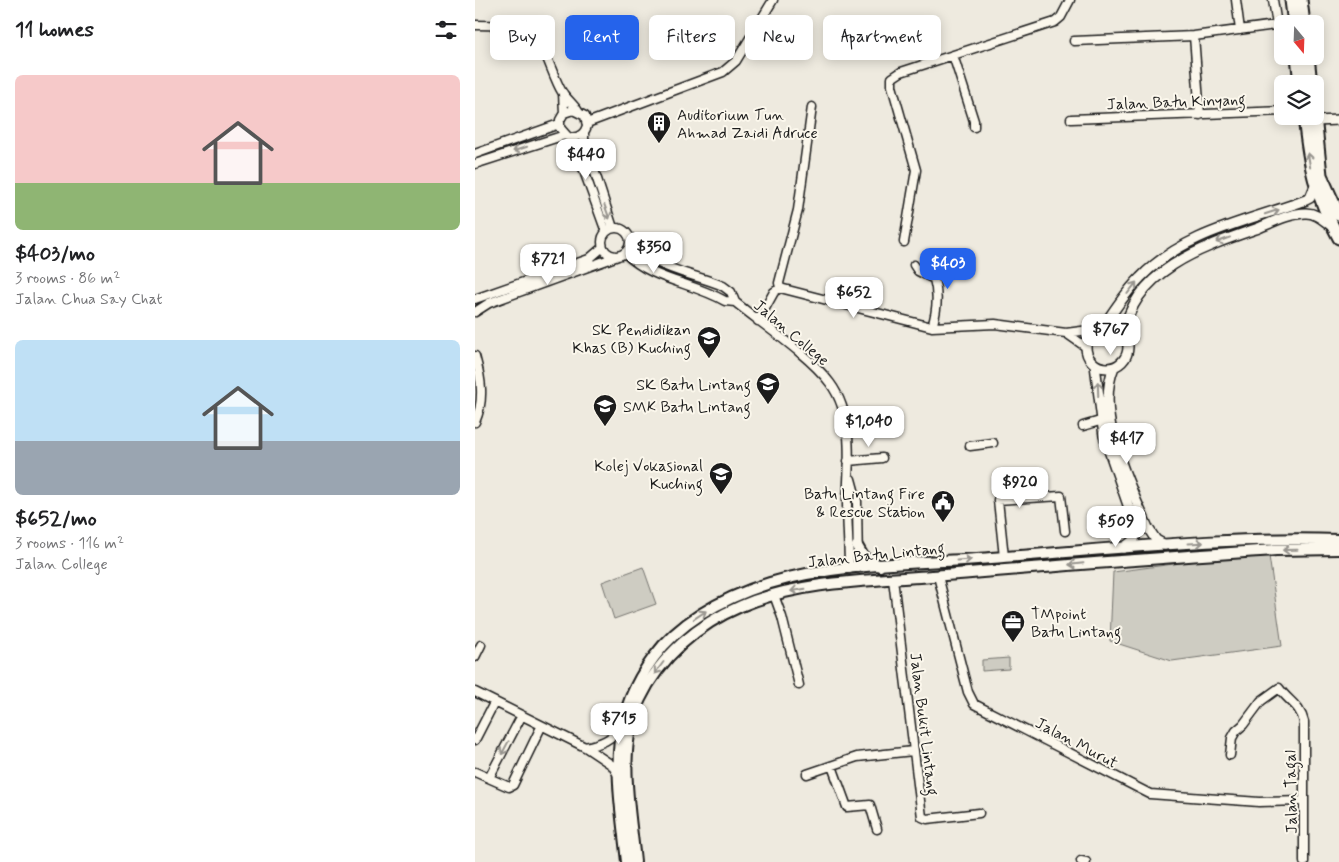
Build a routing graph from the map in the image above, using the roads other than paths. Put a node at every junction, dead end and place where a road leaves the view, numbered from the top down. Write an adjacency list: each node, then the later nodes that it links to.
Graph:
1 (773, 0): 20 (street)
2 (1070, 0): 15 (street)
3 (1236, 0): 12 (street)
4 (1273, 0): 7 (street)
5 (1291, 0): 8 (main road)
6 (1301, 0): 9 (main road)
7 (1283, 15)
8 (1290, 15)
9 (1294, 15)
10 (475, 25): 16 (street)
11 (1274, 26): 12 (street)
12 (1240, 30): 13 (street)
13 (1194, 36): 14 (street); 22 (street)
14 (1074, 42)
15 (953, 55): 30 (street); 42 (street)
16 (563, 93): 19 (street); 21 (street)
17 (812, 107): 46 (street)
18 (1274, 111): 22 (street, Jalan Batu Kinyang)
19 (580, 112): 20 (street); 21 (street); 26 (street)
20 (612, 112): 26 (street)
21 (564, 113): 27 (street)
22 (1200, 115): 23 (street, Jalan Batu Kinyang)
23 (1071, 119)
24 (1324, 119): 25 (street)
25 (1339, 120)
26 (587, 122): 31 (street)
27 (559, 124): 32 (street); 33 (street)
28 (1305, 125): 35 (main road, one-way to 28)
29 (1316, 125): 36 (main road)
30 (974, 127)
31 (585, 132): 32 (street); 38 (street, one-way to 38)
32 (568, 136): 34 (street, one-way to 34); 39 (street)
33 (475, 154)
34 (475, 164)
35 (1315, 186): 37 (main road); 52 (street, one-way to 35)
36 (1339, 215)
37 (1333, 227): 41 (main road); 54 (street, one-way to 54)
38 (613, 228): 39 (street); 40 (street)
39 (606, 232): 43 (street)
40 (630, 238): 44 (street); 48 (street, Jalan College)
41 (1339, 238)
42 (904, 242)
43 (603, 247): 44 (street); 47 (street)
44 (621, 254): 48 (street); 49 (street)
45 (914, 265): 51 (street)
46 (780, 288): 50 (street); 51 (street)
47 (475, 299)
48 (735, 302): 50 (street, Jalan College)
49 (475, 312)
50 (758, 321): 65 (street, Jalan College)
51 (932, 327): 53 (street)
52 (1100, 328): 53 (street); 54 (street); 55 (street)
53 (1066, 333): 55 (street)
54 (1125, 335): 58 (street)
55 (1086, 347): 57 (street)
56 (475, 356): 60 (street)
57 (1095, 365): 58 (street); 59 (street, one-way to 57)
58 (1114, 367): 71 (street)
59 (1100, 421): 61 (street); 73 (street)
60 (475, 422)
61 (1083, 426)
62 (993, 443): 63 (street)
63 (970, 446)
64 (882, 458): 65 (street)
65 (848, 461): 66 (street, Jalan College)
66 (849, 472): 67 (street, Jalan College); 68 (street)
67 (847, 501): 68 (street); 77 (street, Jalan College)
68 (857, 501): 72 (street)
69 (1065, 531): 75 (street)
70 (1339, 540): 71 (main road, Jalan Batu Lintang, one-way to 70)
71 (1165, 545): 73 (main road, Jalan Batu Lintang)
72 (857, 546): 76 (main road); 77 (street)
73 (1122, 548): 75 (main road, Jalan Batu Lintang)
74 (1339, 549): 78 (main road, Jalan Batu Lintang, one-way to 78)
75 (1004, 557): 76 (main road, Jalan Batu Lintang, one-way to 75)
76 (881, 567): 77 (main road, Jalan Batu Lintang)
77 (854, 571): 80 (main road); 81 (main road); 89 (main road, Jalan Batu Lintang, one-way to 77)
78 (938, 576): 79 (main road, Jalan Batu Lintang); 100 (street, Jalan Murut)
79 (893, 578): 80 (main road, Jalan Batu Lintang); 93 (street, Jalan Bukit Lintang)
80 (881, 580): 81 (main road, Jalan Batu Lintang)
81 (817, 587): 82 (main road, Jalan Batu Lintang, one-way to 82)
82 (774, 595): 85 (street); 105 (main road, Jalan Batu Lintang, one-way to 105)
83 (481, 645): 84 (street)
84 (475, 657)
85 (799, 685)
86 (475, 692): 87 (street)
87 (494, 703): 88 (street); 91 (street)
88 (521, 717): 90 (street); 99 (street, one-way to 99)
89 (622, 722): 92 (street); 98 (main road, Jalan Batu Lintang)
90 (541, 727): 92 (street); 99 (street)
91 (475, 740)
92 (585, 747): 98 (street)
93 (913, 751): 95 (street); 101 (street, Jalan Bukit Lintang)
94 (1230, 755): 100 (street, Jalan Tagal)
95 (832, 766): 96 (street); 102 (street)
96 (807, 774)
97 (476, 775): 99 (street)
98 (618, 775): 104 (main road, Jalan Batu Lintang)
99 (489, 778)
100 (1303, 801): 107 (street, Jalan Tagal)
101 (979, 813)
102 (877, 829)
103 (1081, 861): 106 (street)
104 (627, 862)
105 (635, 862)
106 (1086, 862)
107 (1304, 862)

